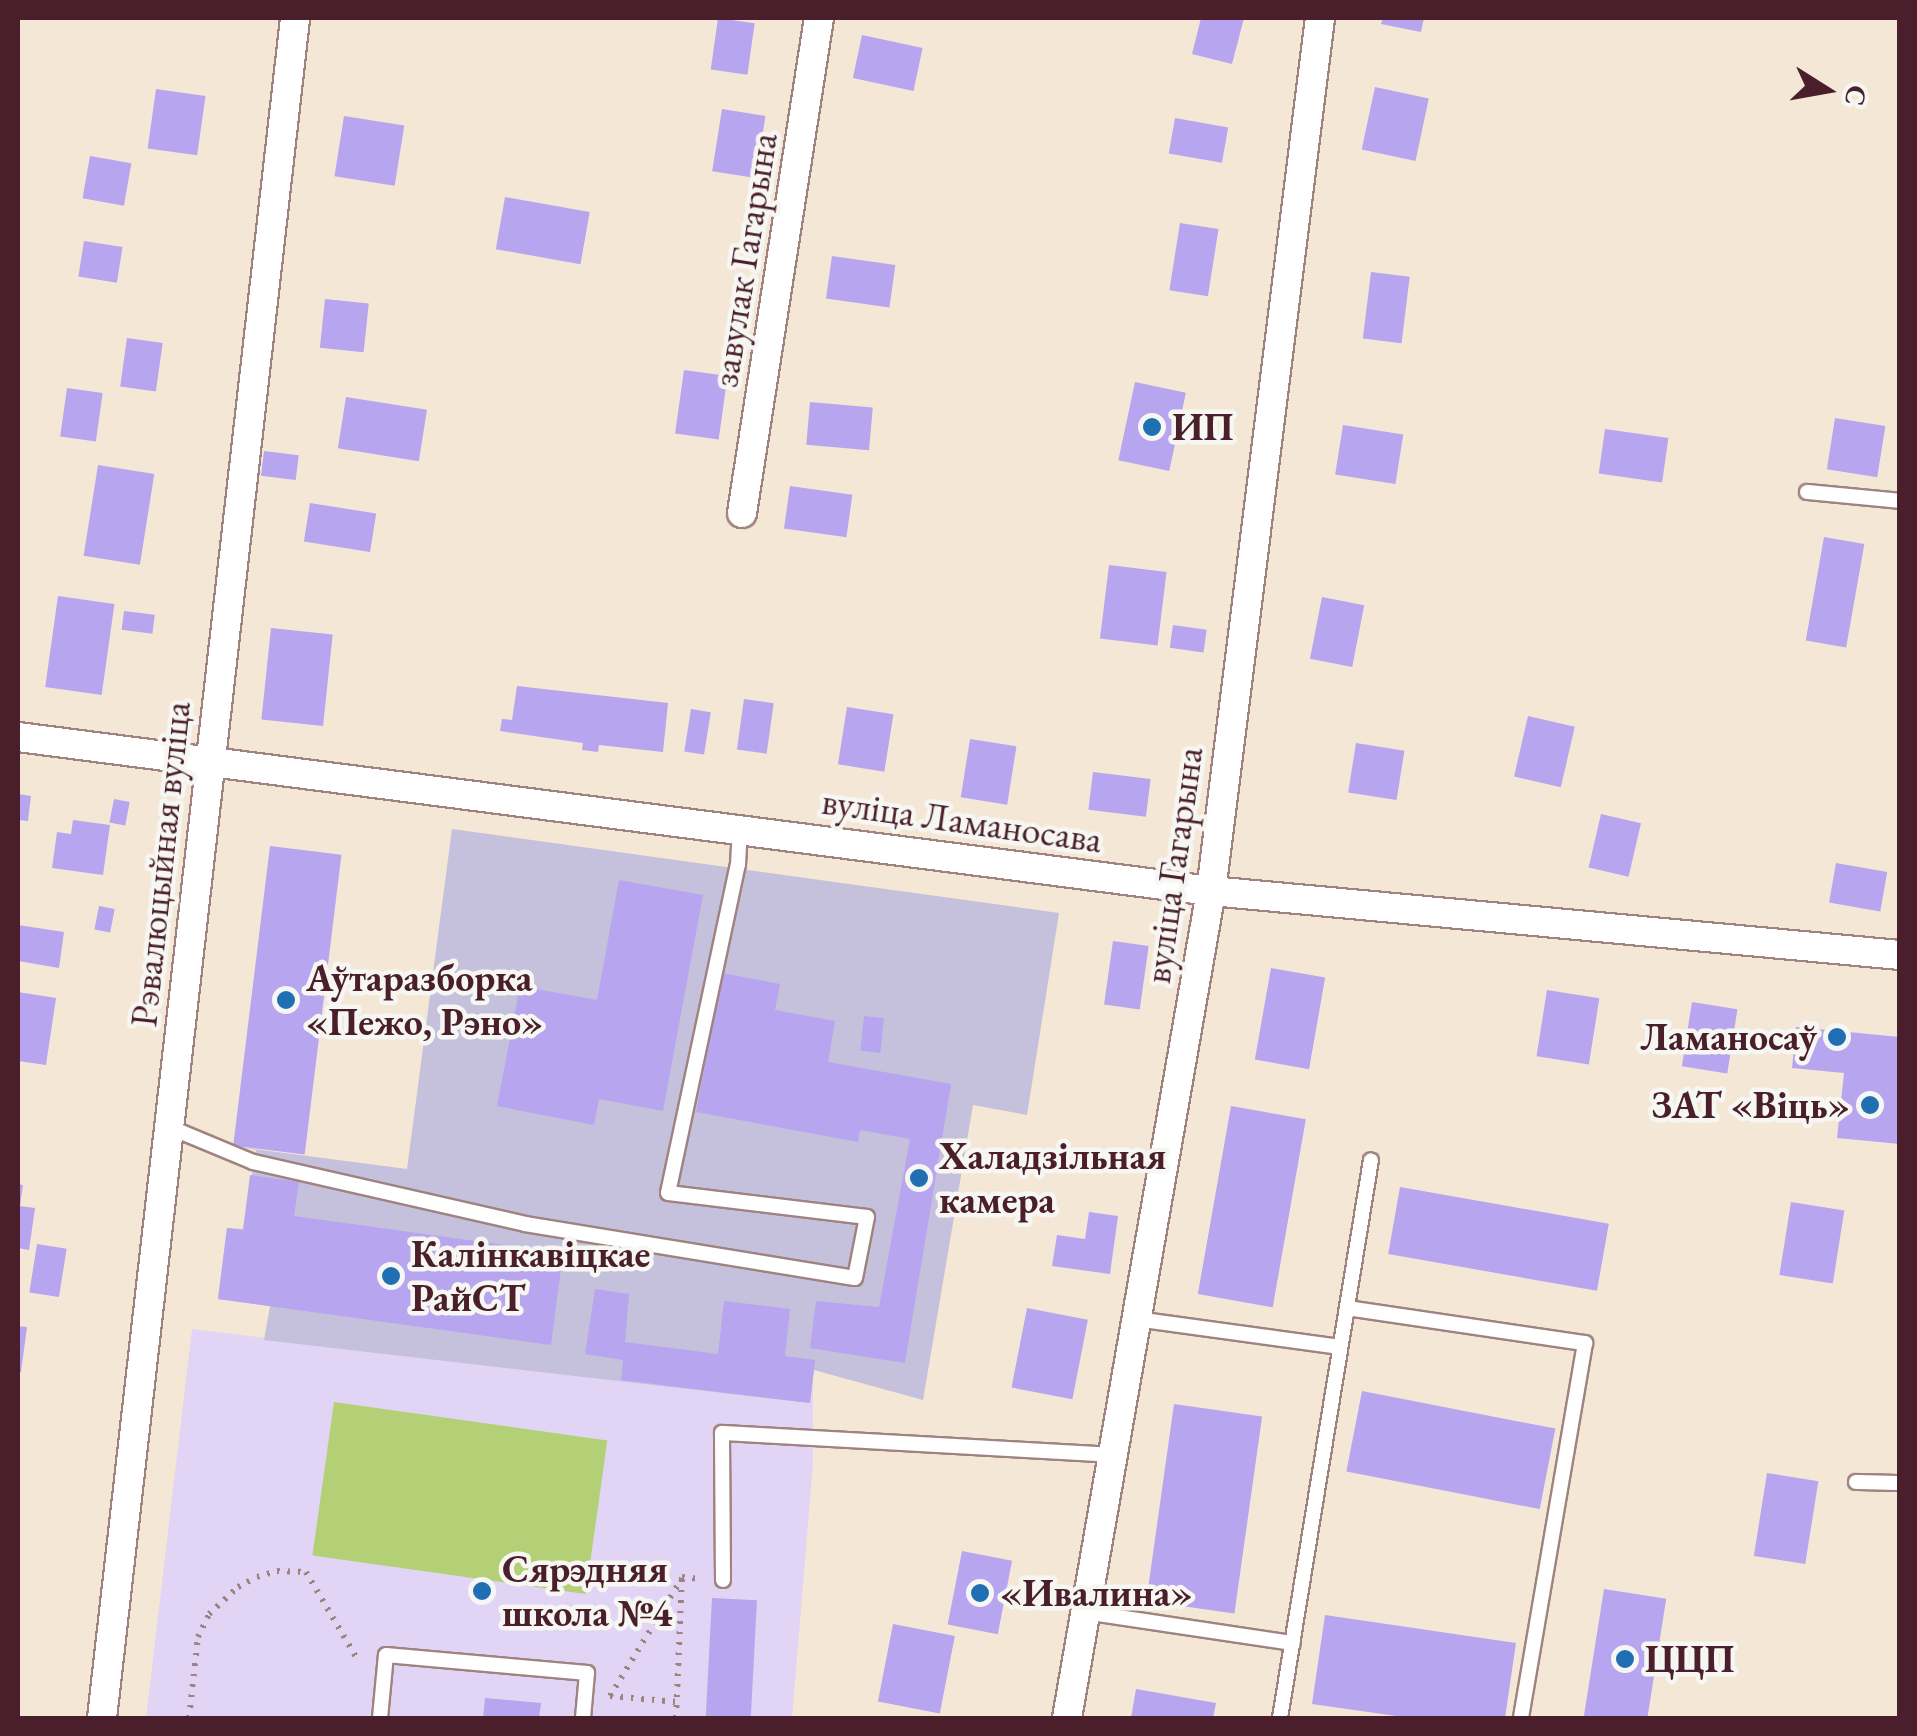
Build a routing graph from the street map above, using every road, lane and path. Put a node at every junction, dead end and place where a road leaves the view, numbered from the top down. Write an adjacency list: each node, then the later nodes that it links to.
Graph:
1 (294, 18): 8 (street, Рэвалюцыйная вуліца)
2 (819, 18): 6 (street, завулак Гагарына)
3 (1320, 18): 10 (street, вуліца Гагарына)
4 (1806, 492): 5 (lane)
5 (1900, 501)
6 (742, 514)
7 (18, 736): 8 (street, вуліца Ламаносава)
8 (208, 759): 9 (street, вуліца Ламаносава); 12 (street, Рэвалюцыйная вуліца)
9 (740, 828): 10 (street, вуліца Ламаносава); 12 (lane)
10 (1211, 891): 11 (street, вуліца Ламаносава); 15 (street, вуліца Гагарына)
11 (1900, 956)
12 (169, 1127): 28 (street, Рэвалюцыйная вуліца)
13 (1371, 1160): 14 (lane)
14 (1347, 1308): 16 (lane); 35 (lane)
15 (1136, 1319): 16 (lane); 17 (street, вуліца Гагарына)
16 (1340, 1347): 23 (lane)
17 (1112, 1455): 21 (lane); 22 (street, вуліца Гагарына)
18 (1856, 1482): 19 (lane)
19 (1900, 1484)
20 (682, 1577): 21 (path); 24 (path); 26 (path)
21 (723, 1580)
22 (1085, 1612): 23 (lane); 33 (street, вуліца Гагарына)
23 (1293, 1642): 34 (lane)
24 (610, 1696): 26 (path); 27 (path)
25 (382, 1700): 29 (path); 30 (lane); 31 (lane)
26 (678, 1702): 32 (path)
27 (603, 1707)
28 (102, 1718)
29 (189, 1718)
30 (380, 1718)
31 (583, 1718)
32 (676, 1718)
33 (1066, 1718)
34 (1280, 1718)
35 (1521, 1718)

